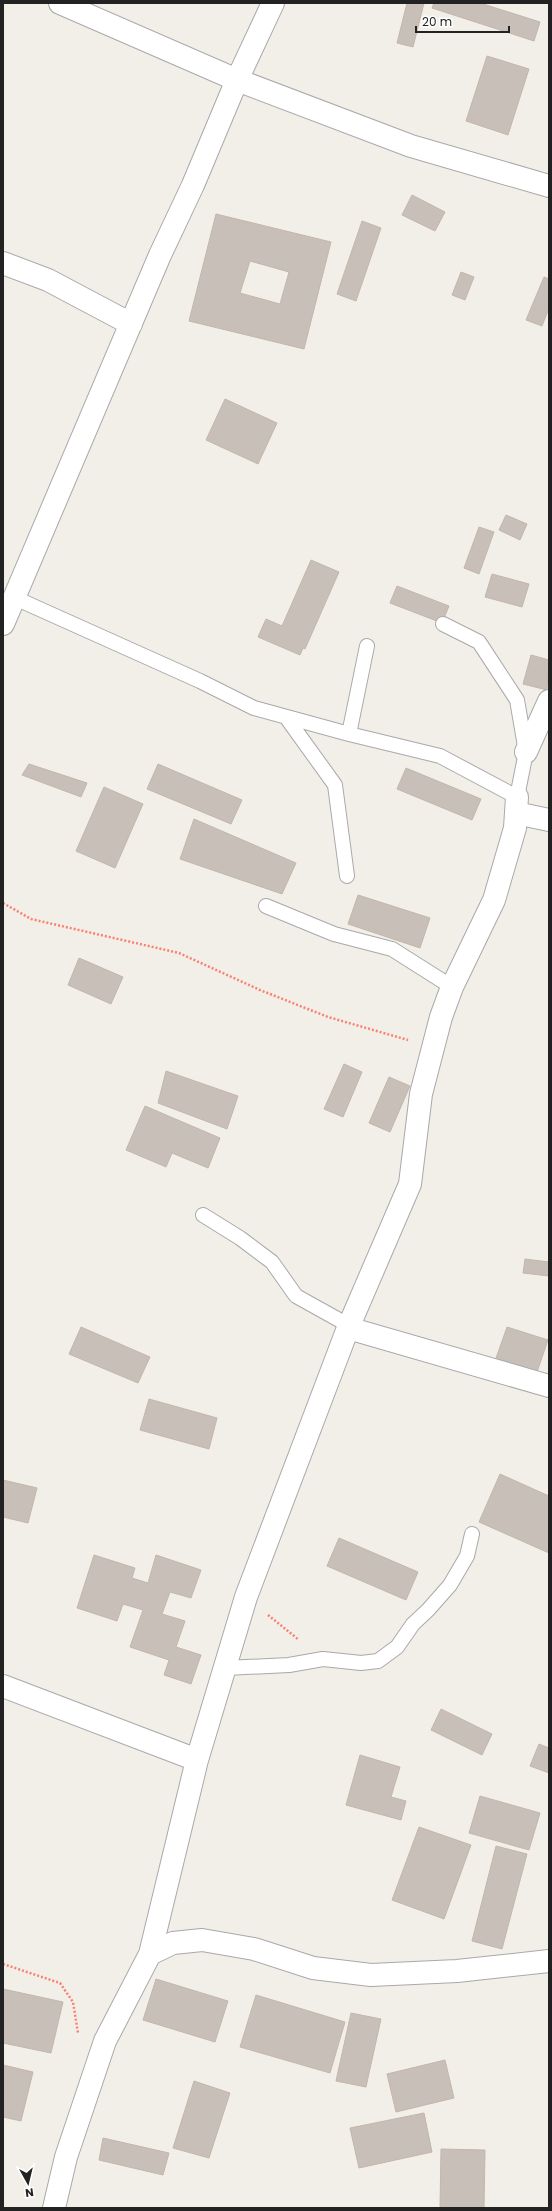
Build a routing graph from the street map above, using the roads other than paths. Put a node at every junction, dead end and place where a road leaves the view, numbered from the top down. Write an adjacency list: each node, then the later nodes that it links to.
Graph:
1 (60, 3): 3 (street)
2 (273, 3): 3 (street)
3 (237, 80): 4 (street); 6 (street)
4 (549, 186)
5 (3, 263): 6 (street)
6 (131, 324): 7 (street)
7 (16, 598): 8 (street); 12 (lane)
8 (3, 624)
9 (443, 624): 14 (lane)
10 (367, 646): 13 (lane)
11 (549, 701): 14 (street)
12 (286, 717): 13 (lane); 17 (lane)
13 (349, 734): 15 (lane)
14 (526, 752): 15 (lane)
15 (516, 805): 16 (street); 19 (street)
16 (549, 820)
17 (347, 876)
18 (266, 906): 19 (lane)
19 (452, 987): 21 (street)
20 (203, 1216): 21 (lane)
21 (348, 1328): 22 (street); 24 (street)
22 (549, 1386)
23 (472, 1534): 24 (lane)
24 (225, 1668): 26 (street)
25 (3, 1686): 26 (street)
26 (197, 1760): 27 (street)
27 (150, 1954): 28 (street); 29 (street)
28 (549, 1961)
29 (54, 2208)

